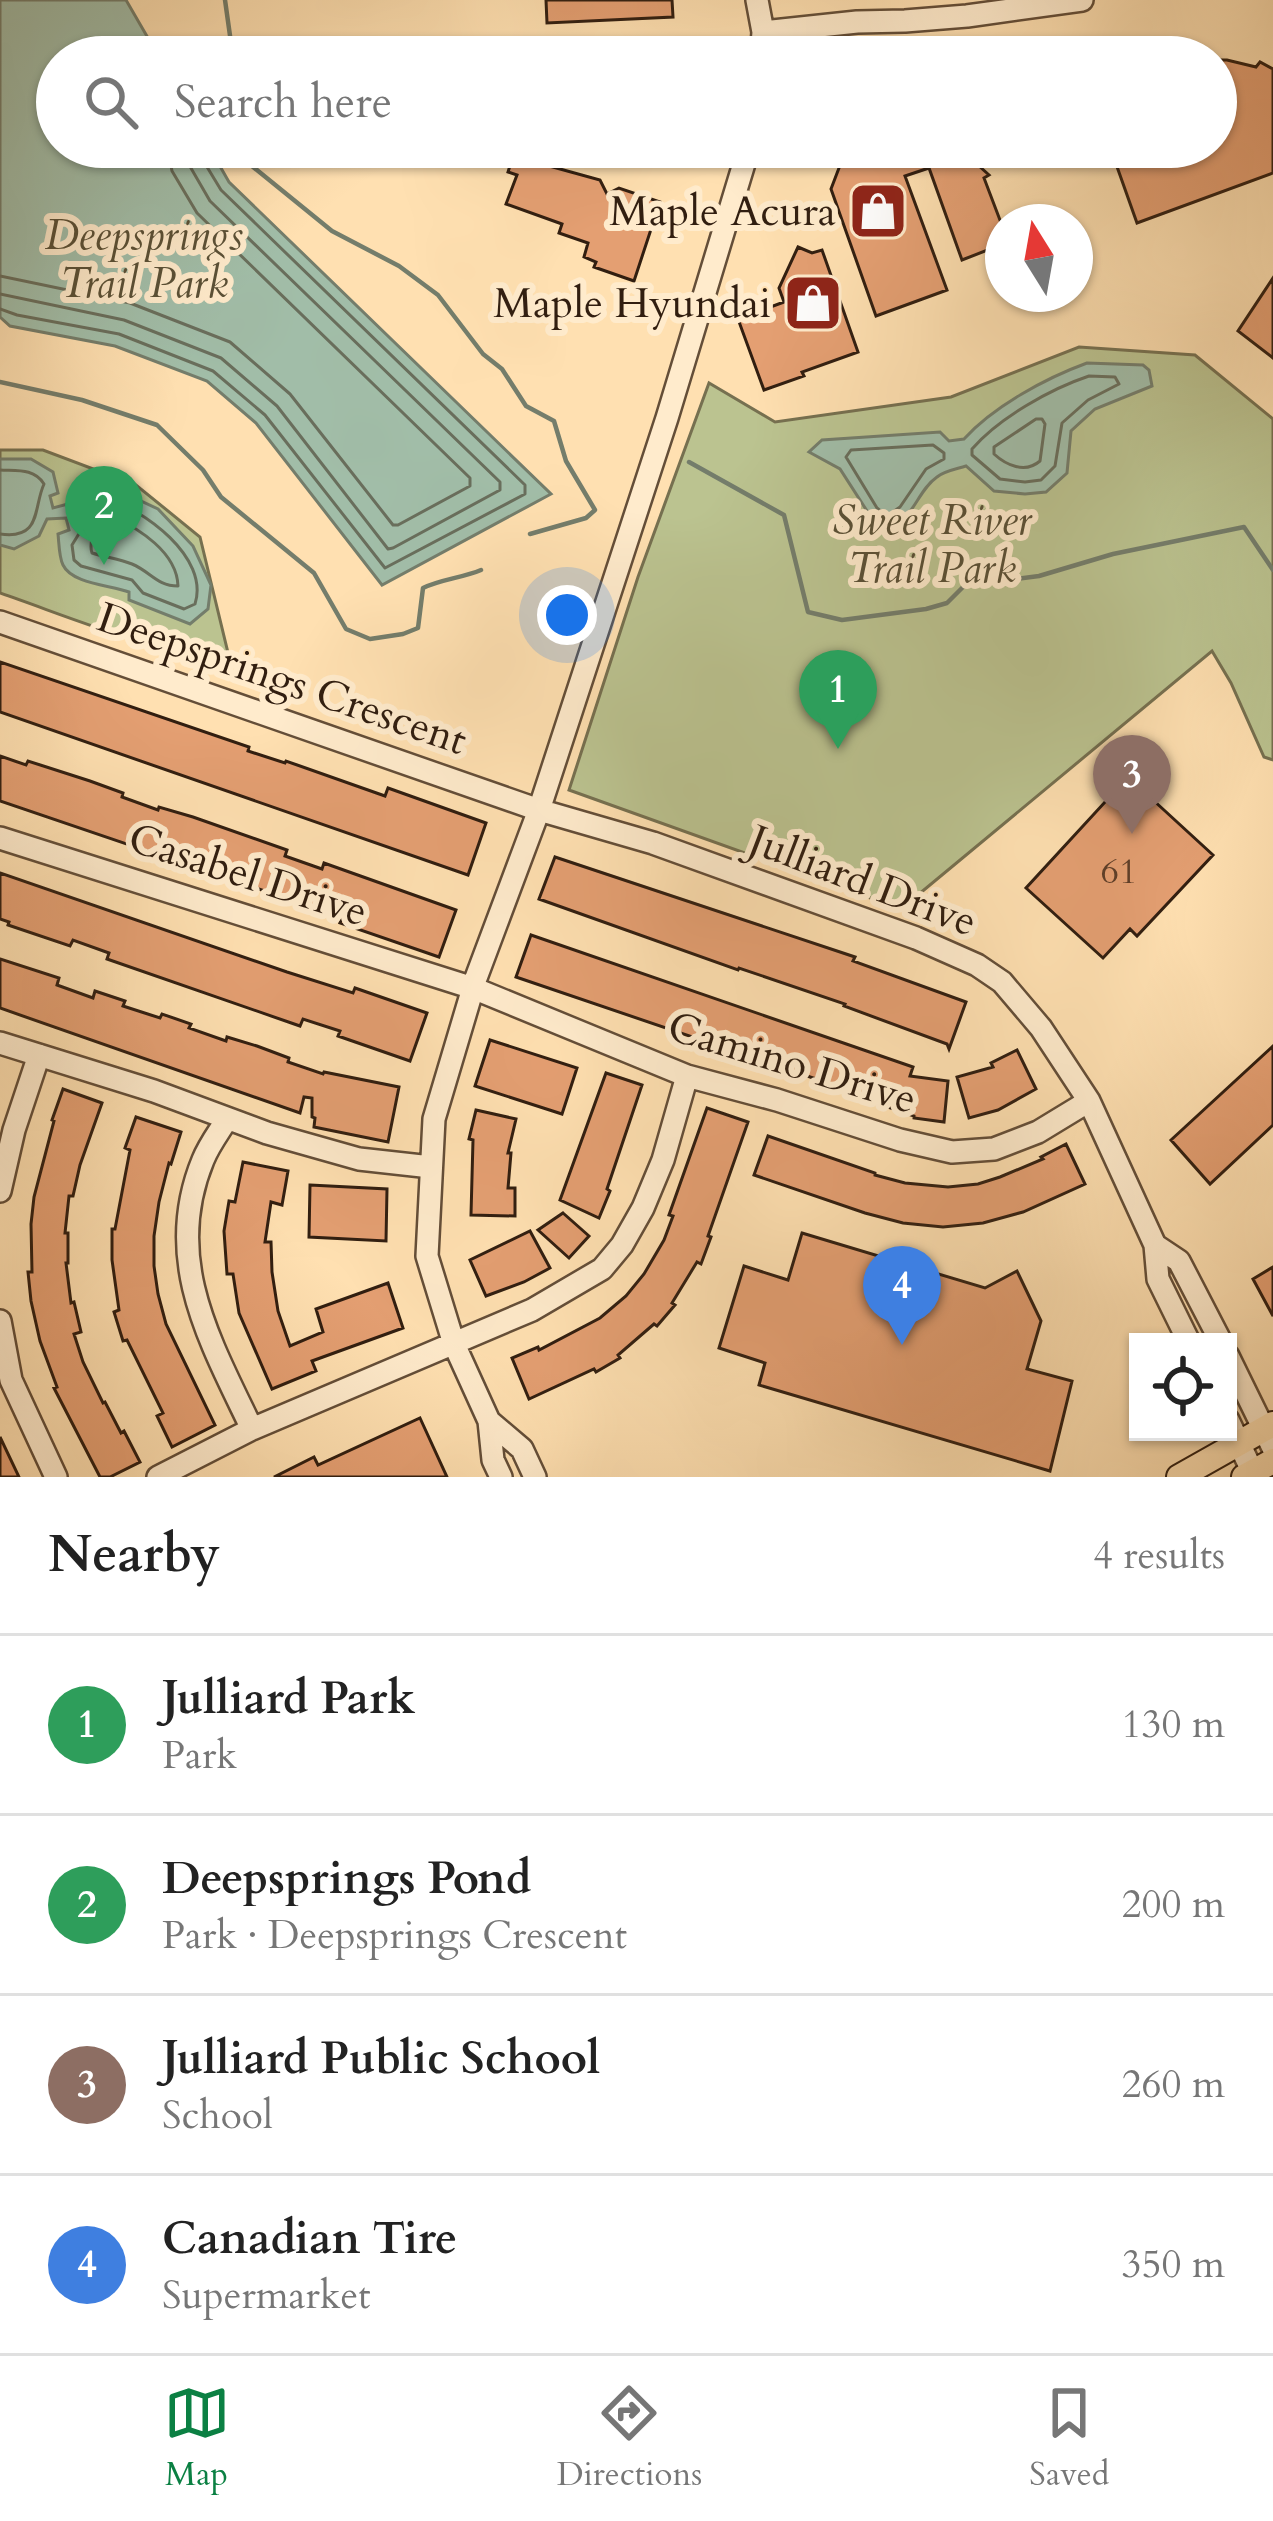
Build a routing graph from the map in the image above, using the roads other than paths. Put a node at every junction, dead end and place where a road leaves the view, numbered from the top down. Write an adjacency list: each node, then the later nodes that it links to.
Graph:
1 (757, 0): 3 (street)
2 (1082, 0): 3 (street)
3 (763, 32): 4 (street)
4 (763, 36)
5 (743, 168): 7 (street)
6 (0, 622): 7 (street, Deepsprings Crescent)
7 (539, 809): 9 (street); 13 (street, Julliard Drive)
8 (0, 838): 9 (street, Casabel Drive)
9 (472, 988): 12 (street, Camino Drive); 15 (street)
10 (0, 1043): 11 (street)
11 (39, 1055): 14 (street); 16 (street)
12 (687, 1076): 13 (street, Camino Drive); 21 (street)
13 (1089, 1101): 17 (street, Julliard Drive)
14 (227, 1118): 15 (street); 24 (street)
15 (431, 1167): 21 (street)
16 (0, 1191)
17 (1155, 1245): 19 (street, Julliard Drive); 20 (street, Julliard Drive)
18 (0, 1322): 30 (street)
19 (1185, 1333)
20 (1216, 1333)
21 (454, 1344): 23 (street); 24 (street)
22 (1237, 1373): 26 (street)
23 (489, 1421): 32 (street); 33 (street)
24 (252, 1429): 31 (street)
25 (1237, 1432): 26 (main road)
26 (1270, 1434)
27 (1237, 1437): 29 (street)
28 (1223, 1441): 34 (main road)
29 (1256, 1472)
30 (56, 1477)
31 (158, 1477)
32 (501, 1477)
33 (536, 1477)
34 (1179, 1477)

